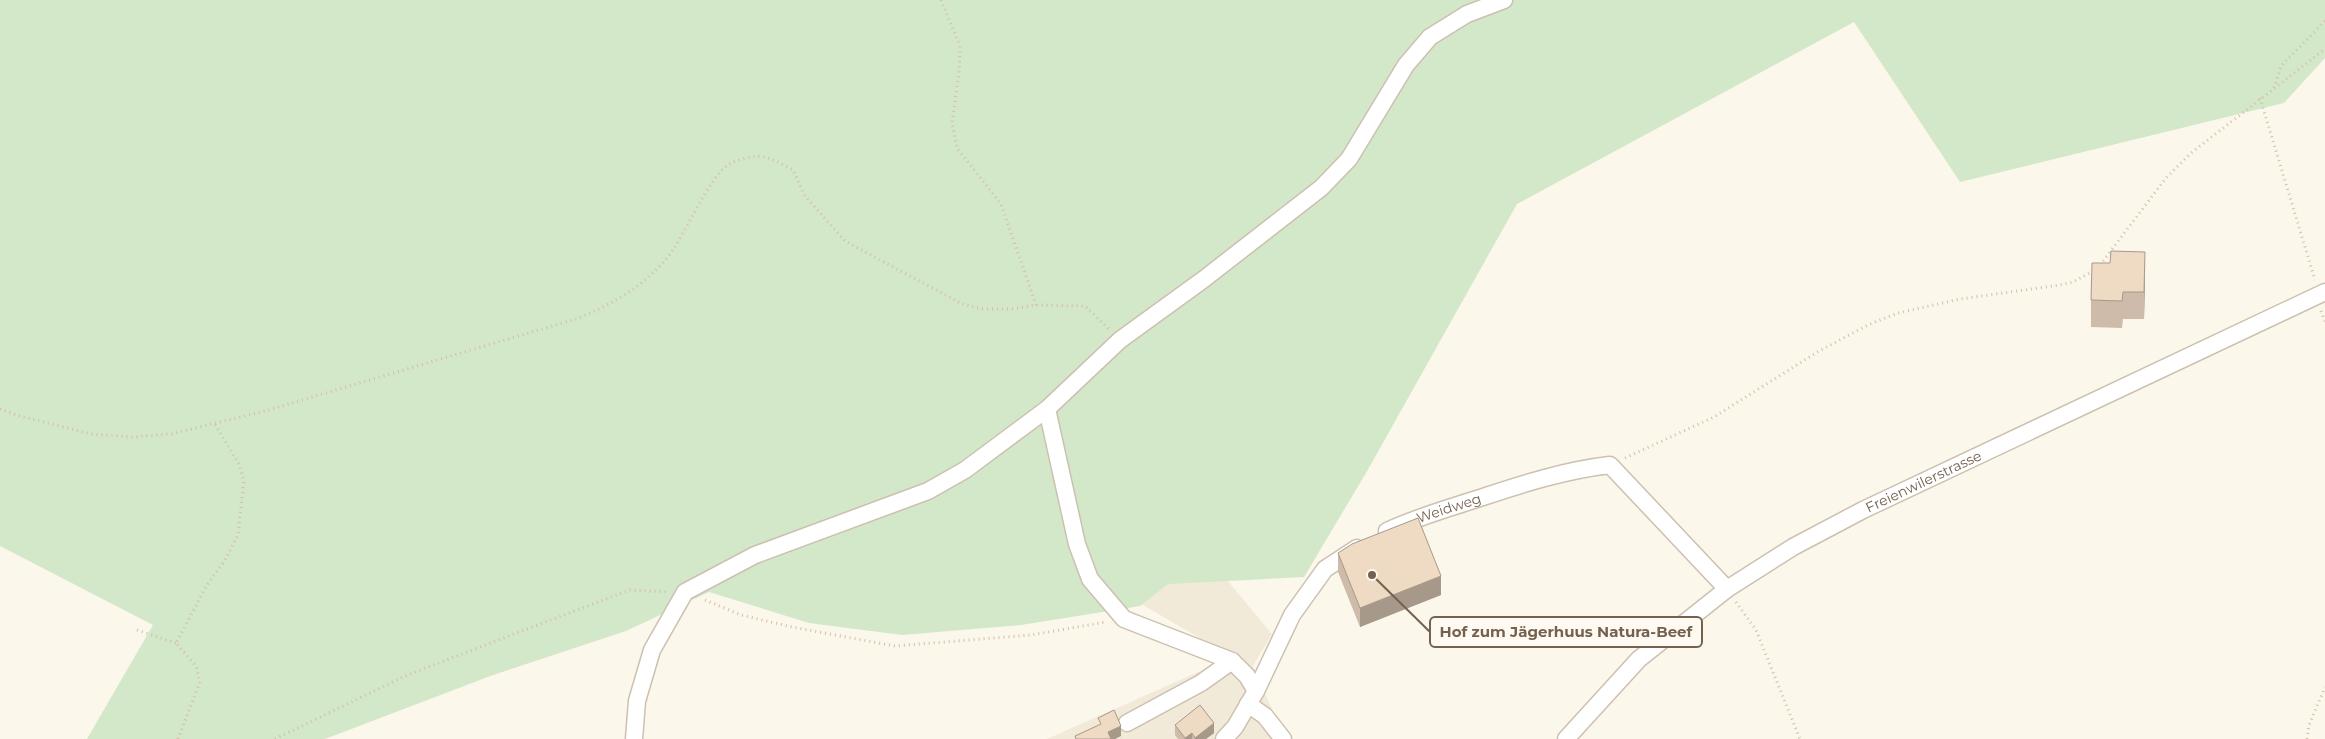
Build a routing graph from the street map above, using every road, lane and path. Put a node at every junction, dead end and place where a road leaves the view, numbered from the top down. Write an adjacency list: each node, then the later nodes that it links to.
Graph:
1 (940, 0): 8 (path)
2 (1504, 0): 9 (street)
3 (2325, 21): 5 (path)
4 (2325, 49): 5 (path)
5 (2274, 88): 6 (path)
6 (2260, 98): 7 (path); 13 (path)
7 (2323, 293): 14 (street, Freienwilerstrasse)
8 (1036, 305): 9 (path); 12 (path)
9 (1120, 340): 11 (street)
10 (0, 408): 12 (path)
11 (1046, 409): 15 (street); 16 (street)
12 (214, 423): 18 (path)
13 (1610, 465): 14 (street); 21 (street, Weidweg)
14 (1727, 588): 29 (street, Freienwilerstrasse); 30 (path)
15 (685, 592): 16 (path); 25 (path); 26 (street)
16 (1124, 620): 19 (street)
17 (137, 630): 18 (path)
18 (176, 643): 24 (path)
19 (1232, 661): 21 (street); 22 (street)
20 (2325, 687): 23 (path)
21 (1252, 698): 27 (street, Weidweg); 28 (street)
22 (1127, 723)
23 (2308, 734): 31 (path); 32 (path)
24 (178, 739)
25 (274, 739)
26 (634, 739)
27 (1224, 739)
28 (1283, 739)
29 (1566, 739)
30 (1800, 739)
31 (2304, 739)
32 (2307, 739)

